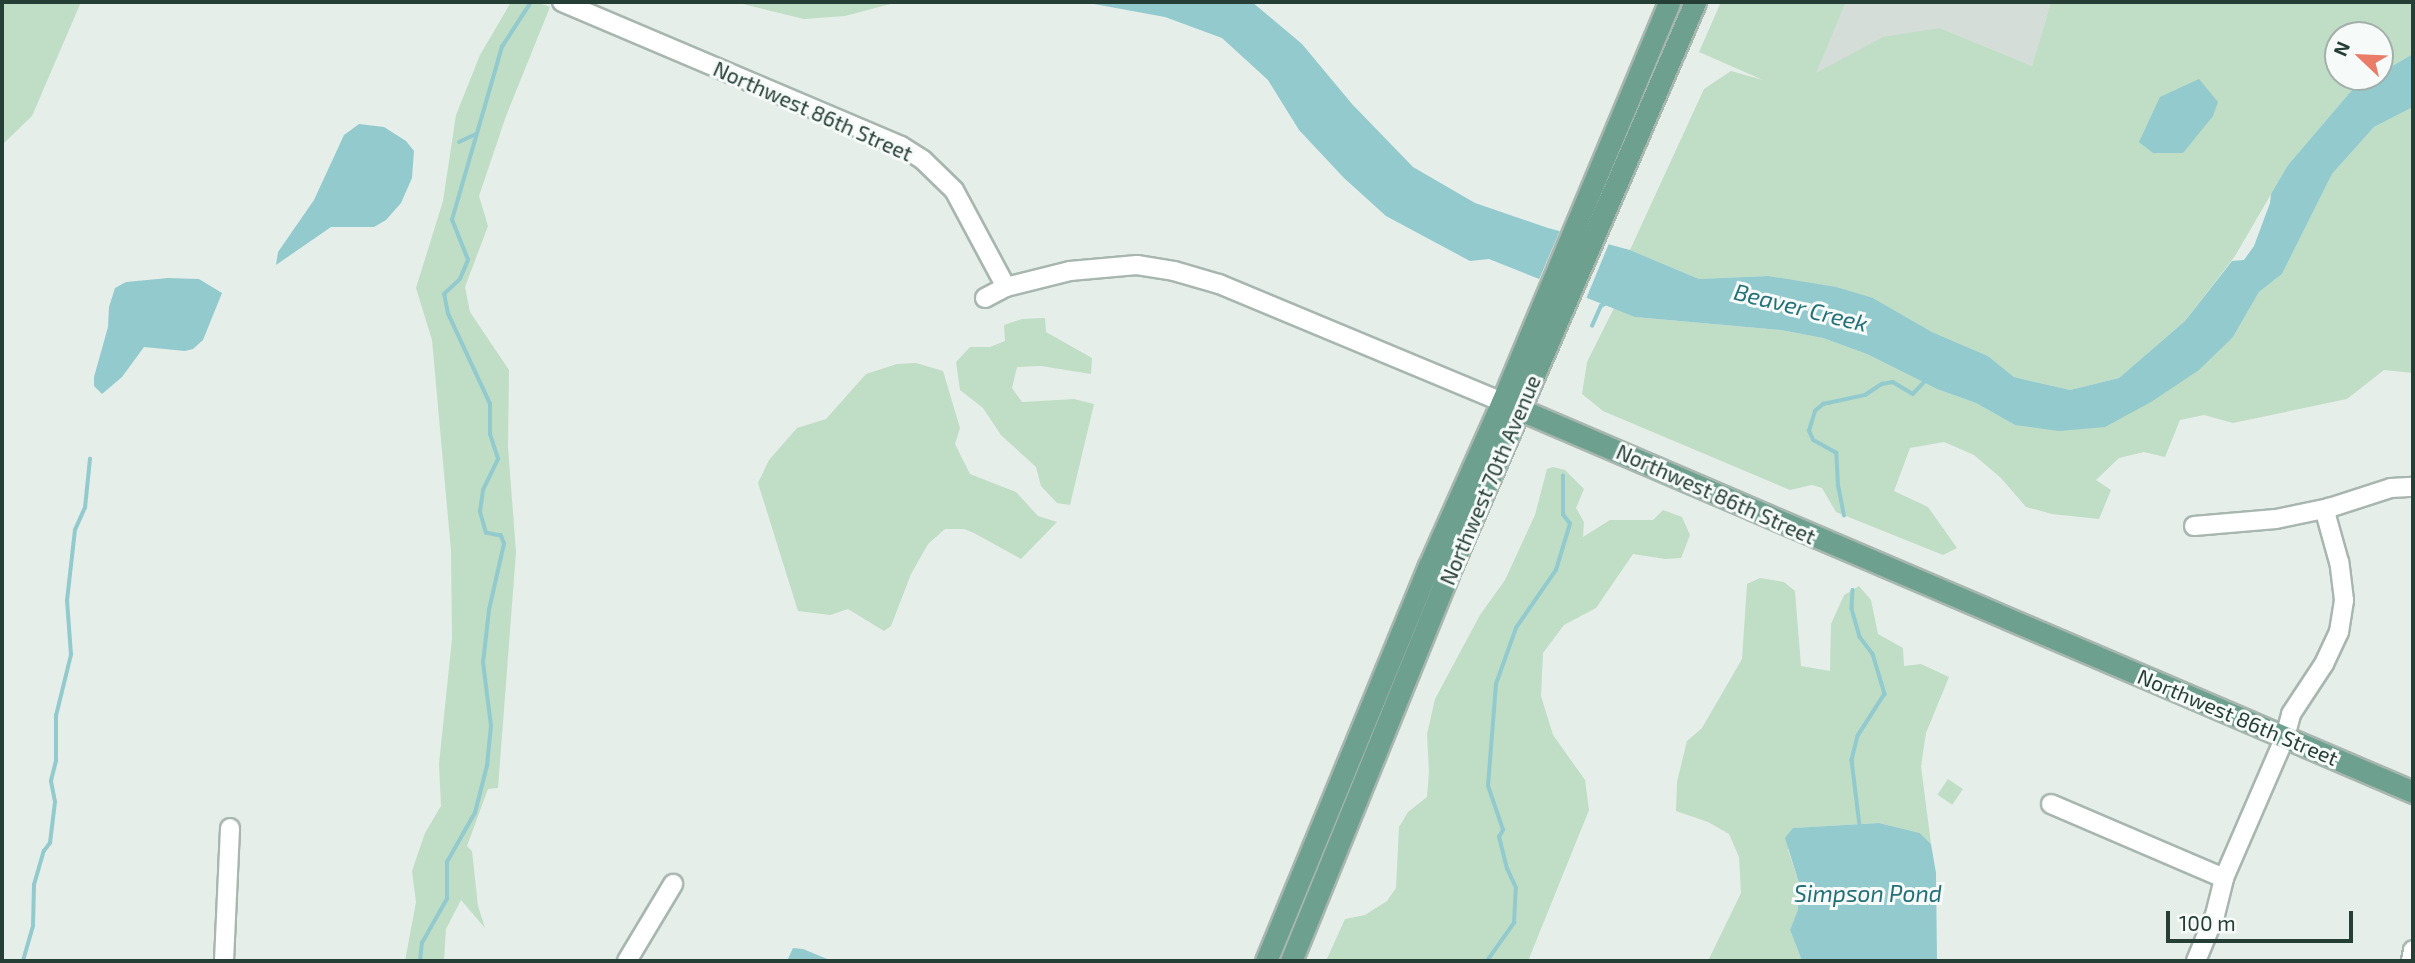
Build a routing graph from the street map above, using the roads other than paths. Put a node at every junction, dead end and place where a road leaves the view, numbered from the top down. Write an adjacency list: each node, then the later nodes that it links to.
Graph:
1 (562, 2): 4 (street, Northwest 86th Street)
2 (1669, 2): 6 (main road, Northwest 70th Avenue)
3 (1695, 2): 6 (main road, Northwest 70th Avenue)
4 (1006, 287): 5 (street, Northwest 86th Street); 6 (street, Northwest 86th Street)
5 (985, 298)
6 (1510, 406): 10 (main road, Northwest 86th Street); 16 (main road, Northwest 70th Avenue); 18 (main road, Northwest 70th Avenue)
7 (2413, 487): 8 (street)
8 (2329, 508): 9 (street); 10 (street)
9 (2194, 526)
10 (2285, 737): 11 (main road, Northwest 86th Street); 14 (street)
11 (2413, 792)
12 (2051, 804): 14 (street)
13 (230, 828): 19 (street)
14 (2224, 878): 22 (street)
15 (673, 884): 20 (street)
16 (1278, 934): 18 (street); 21 (main road, Northwest 70th Avenue)
17 (2413, 950): 23 (street)
18 (1295, 952)
19 (224, 961)
20 (627, 961)
21 (1266, 961)
22 (2196, 961)
23 (2411, 961)

